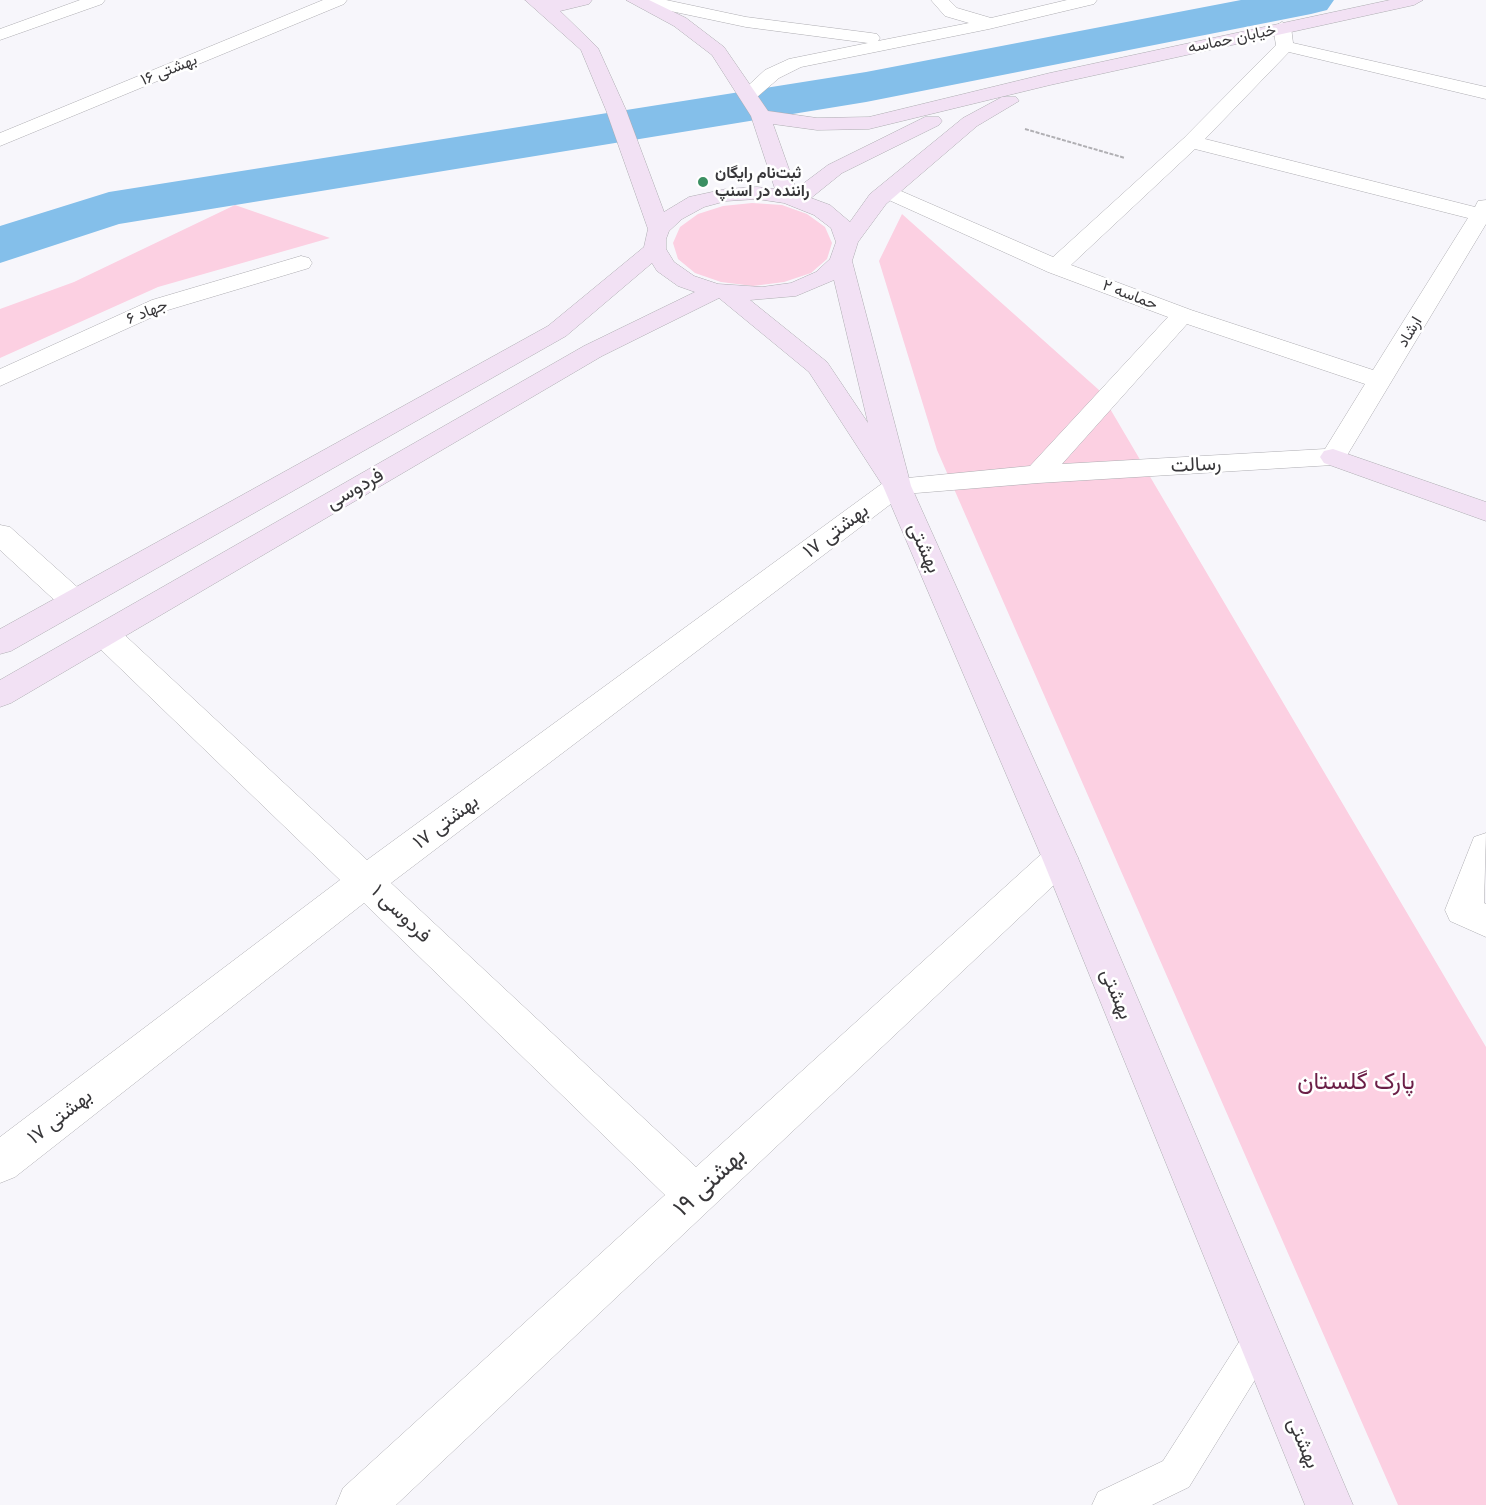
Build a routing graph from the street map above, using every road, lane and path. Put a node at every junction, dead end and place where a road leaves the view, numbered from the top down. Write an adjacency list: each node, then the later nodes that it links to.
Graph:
1 (96, 0): 12 (street)
2 (338, 0): 20 (street, بهشتی ۱۶)
3 (583, 0): 10 (main road)
4 (635, 0): 17 (main road)
5 (642, 0): 14 (street)
6 (940, 0): 11 (street)
7 (1000, 0): 11 (street)
8 (1088, 0): 11 (street)
9 (1414, 0): 13 (main road, خیابان حماسه)
10 (538, 3): 26 (main road)
11 (989, 24): 14 (street)
12 (0, 35)
13 (1283, 37): 15 (main road, خیابان حماسه); 16 (street); 21 (street)
14 (902, 41): 17 (street)
15 (1050, 79): 18 (main road); 19 (main road, خیابان حماسه); 24 (main road, خیابان حماسه)
16 (1486, 93)
17 (749, 94): 18 (main road)
18 (761, 116): 24 (main road)
19 (981, 116): 22 (path); 23 (main road, خیابان حماسه)
20 (0, 140)
21 (1191, 142): 22 (street); 25 (street)
22 (1162, 169): 29 (street)
23 (887, 192): 27 (main road, خیابان حماسه); 29 (street, حماسه ۲)
24 (792, 198): 26 (main road, فردوسی); 27 (main road)
25 (1484, 212): 33 (street, ارشاد)
26 (657, 239): 30 (main road); 39 (main road, فردوسی)
27 (844, 252): 30 (main road, خیابان حماسه); 36 (main road)
28 (301, 264): 32 (street, جهاد ۶)
29 (1056, 267): 31 (street, حماسه ۲)
30 (721, 292): 36 (main road); 40 (main road, فردوسی)
31 (1183, 315): 33 (street, حماسه ۲); 35 (street)
32 (0, 378)
33 (1380, 381): 34 (street, ارشاد)
34 (1333, 458): 35 (street, رسالت); 37 (main road, رسالت)
35 (1038, 474): 36 (street, رسالت)
36 (897, 486): 44 (main road, بهشتی); 45 (street, بهشتی ۱۷)
37 (1486, 512)
38 (0, 534): 39 (street)
39 (74, 601): 41 (main road, فردوسی)
40 (105, 635): 42 (main road, فردوسی); 45 (street, فردوسی ۱)
41 (0, 643)
42 (0, 696)
43 (1486, 847): 46 (street)
44 (1060, 858): 48 (street, بهشتی ۱۹); 49 (main road, بهشتی)
45 (366, 881): 47 (street, بهشتی ۱۷); 48 (street, فردوسی ۱)
46 (1474, 915)
47 (0, 1163)
48 (696, 1195): 50 (street, بهشتی ۱۹)
49 (1260, 1340): 51 (lane); 52 (main road, بهشتی)
50 (360, 1505)
51 (1111, 1505)
52 (1329, 1505)

